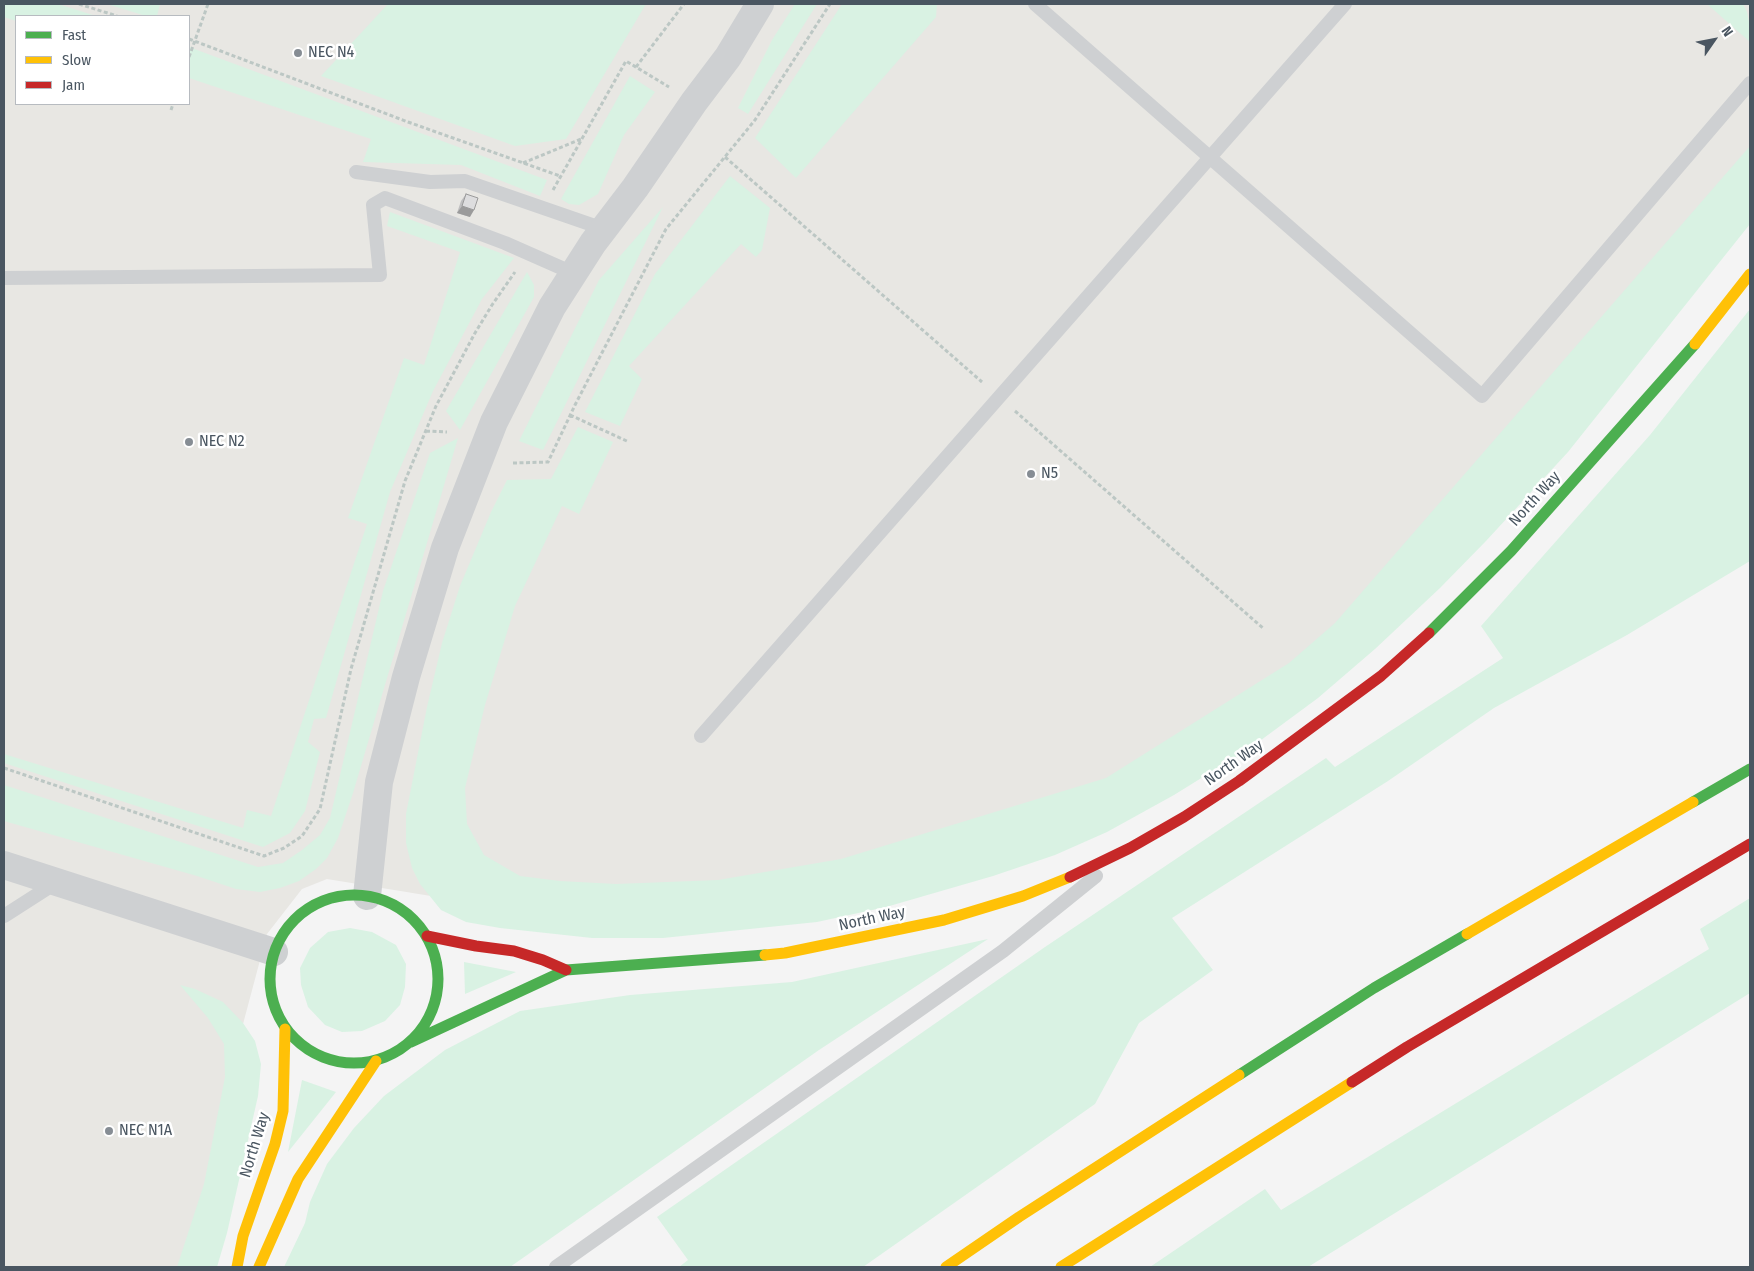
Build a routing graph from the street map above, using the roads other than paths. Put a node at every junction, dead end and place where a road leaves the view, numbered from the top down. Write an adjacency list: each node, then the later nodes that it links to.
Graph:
1 (760, 4): 7 (street)
2 (1035, 4): 5 (lane)
3 (1345, 4): 5 (lane)
4 (1750, 83): 5 (lane)
5 (1210, 157): 11 (lane)
6 (356, 172): 7 (lane)
7 (604, 229): 8 (street)
8 (573, 273): 10 (lane); 17 (street)
9 (1750, 274): 14 (main road, North Way)
10 (4, 278)
11 (701, 736)
12 (1750, 769): 28 (main road)
13 (1750, 844): 29 (main road)
14 (1130, 848): 21 (main road, North Way); 27 (lane)
15 (4, 865): 16 (street)
16 (56, 882): 18 (lane); 20 (street)
17 (367, 896): 19 (main road); 20 (main road)
18 (4, 916)
19 (427, 936): 21 (main road, North Way); 23 (main road)
20 (274, 952): 22 (main road)
21 (566, 970): 23 (main road, North Way)
22 (286, 1029): 24 (main road); 25 (main road, North Way)
23 (411, 1042): 24 (main road)
24 (376, 1061): 26 (main road)
25 (237, 1267)
26 (259, 1267)
27 (556, 1267)
28 (946, 1267)
29 (1061, 1267)

